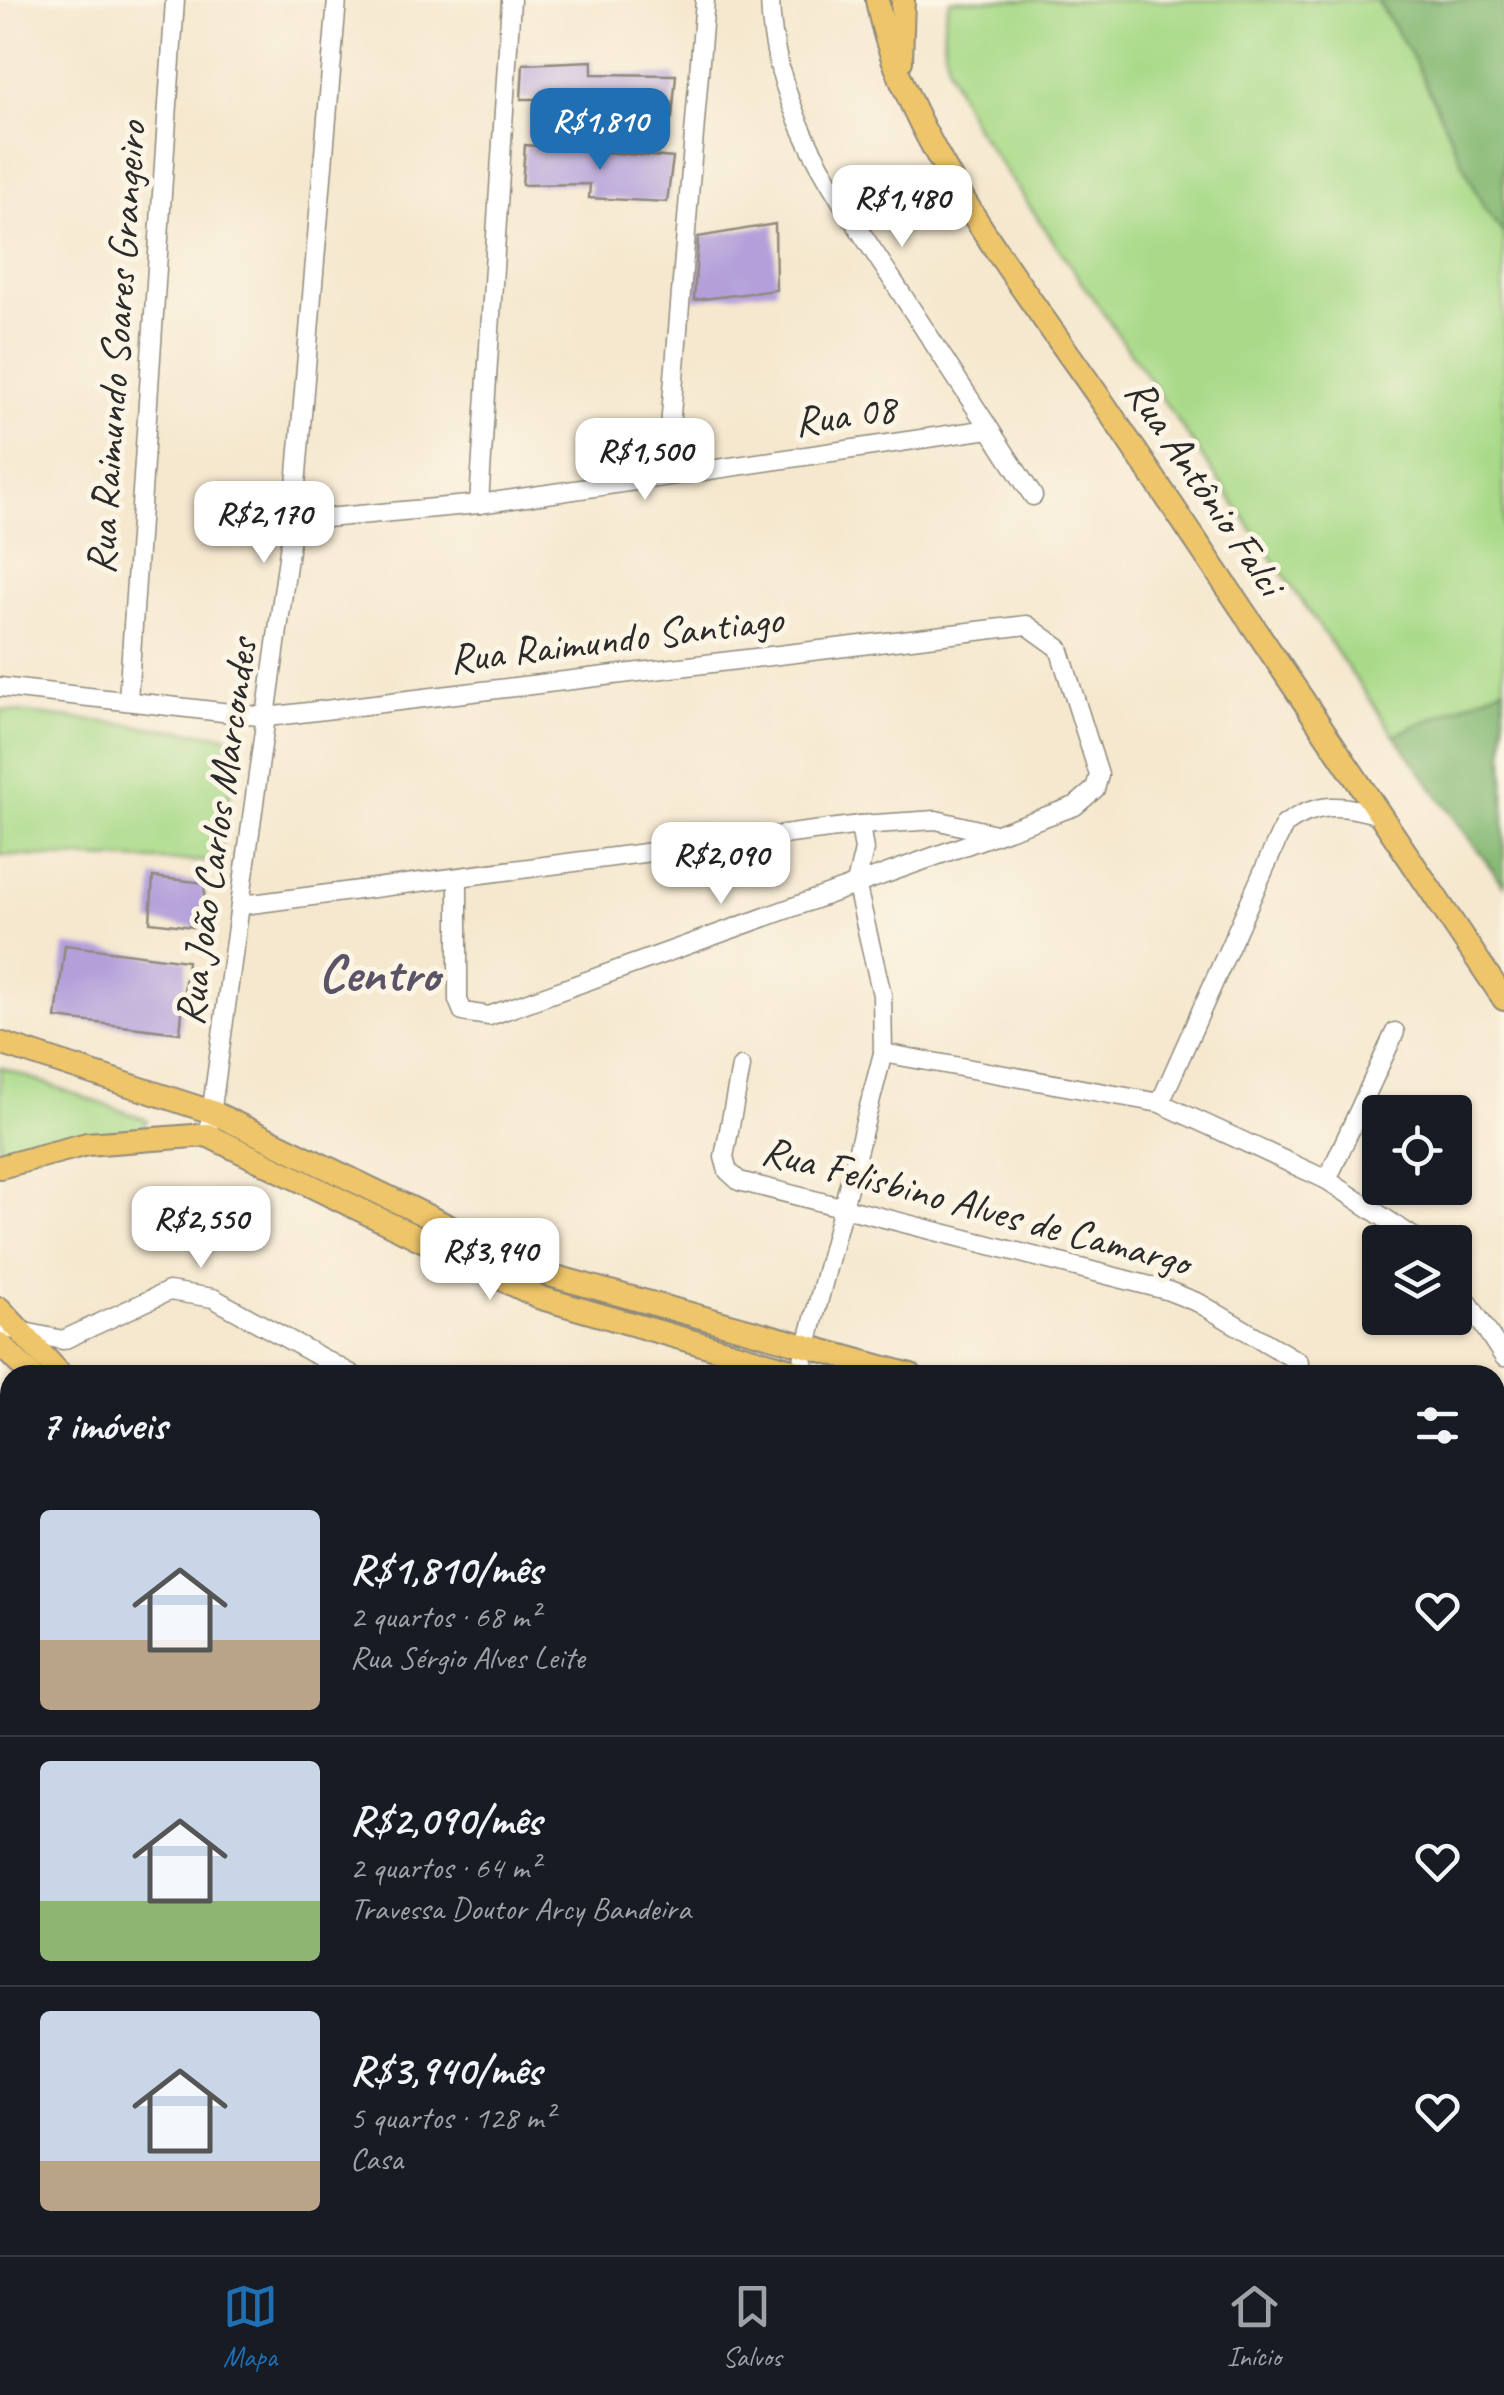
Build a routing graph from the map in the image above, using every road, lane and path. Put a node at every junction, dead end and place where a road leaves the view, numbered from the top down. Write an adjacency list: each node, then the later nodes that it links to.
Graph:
1 (175, 0): 15 (street, Rua Raimundo Soares Grangeiro)
2 (337, 0): 13 (street, Rua João Carlos Marcondes)
3 (511, 0): 12 (street)
4 (705, 0): 10 (street)
5 (770, 0): 9 (street)
6 (878, 0): 8 (main road, Rua Antônio Falci)
7 (903, 0): 8 (main road)
8 (913, 113): 17 (main road, Rua Antônio Falci)
9 (989, 429): 10 (street, Rua 08); 11 (street)
10 (666, 476): 12 (street, Rua 08)
11 (1032, 496)
12 (479, 504): 13 (street, Rua 08)
13 (293, 522): 16 (street, Rua João Carlos Marcondes)
14 (0, 688): 15 (street, Rua Raimundo Santiago)
15 (128, 700): 16 (street, Rua Raimundo Santiago)
16 (266, 717): 19 (street, Rua Raimundo Santiago); 22 (street, Rua João Carlos Marcondes)
17 (1382, 816): 23 (main road, Rua Antônio Falci); 28 (street)
18 (860, 826): 19 (street); 20 (street); 21 (street)
19 (991, 833): 21 (street)
20 (458, 878): 21 (street); 22 (street)
21 (856, 884): 26 (street)
22 (243, 904): 29 (street, Rua João Carlos Marcondes)
23 (1504, 999)
24 (1395, 1032): 31 (street)
25 (0, 1043): 29 (main road)
26 (883, 1053): 28 (street); 32 (street)
27 (741, 1067): 32 (street, Rua Felisbino Alves de Camargo)
28 (1160, 1103): 31 (street)
29 (209, 1123): 30 (main road); 34 (main road); 35 (main road)
30 (0, 1167)
31 (1327, 1180): 33 (street)
32 (844, 1208): 40 (street); 42 (street, Rua Felisbino Alves de Camargo)
33 (1394, 1225)
34 (549, 1274): 35 (main road); 40 (main road)
35 (541, 1298): 46 (main road)
36 (1472, 1308): 41 (street)
37 (0, 1309): 38 (main road)
38 (10, 1328): 44 (main road); 45 (street)
39 (0, 1344): 43 (main road)
40 (808, 1344): 47 (street); 48 (main road)
41 (1504, 1357)
42 (1299, 1362)
43 (22, 1365)
44 (49, 1365)
45 (335, 1365)
46 (774, 1365)
47 (806, 1365)
48 (878, 1365)

